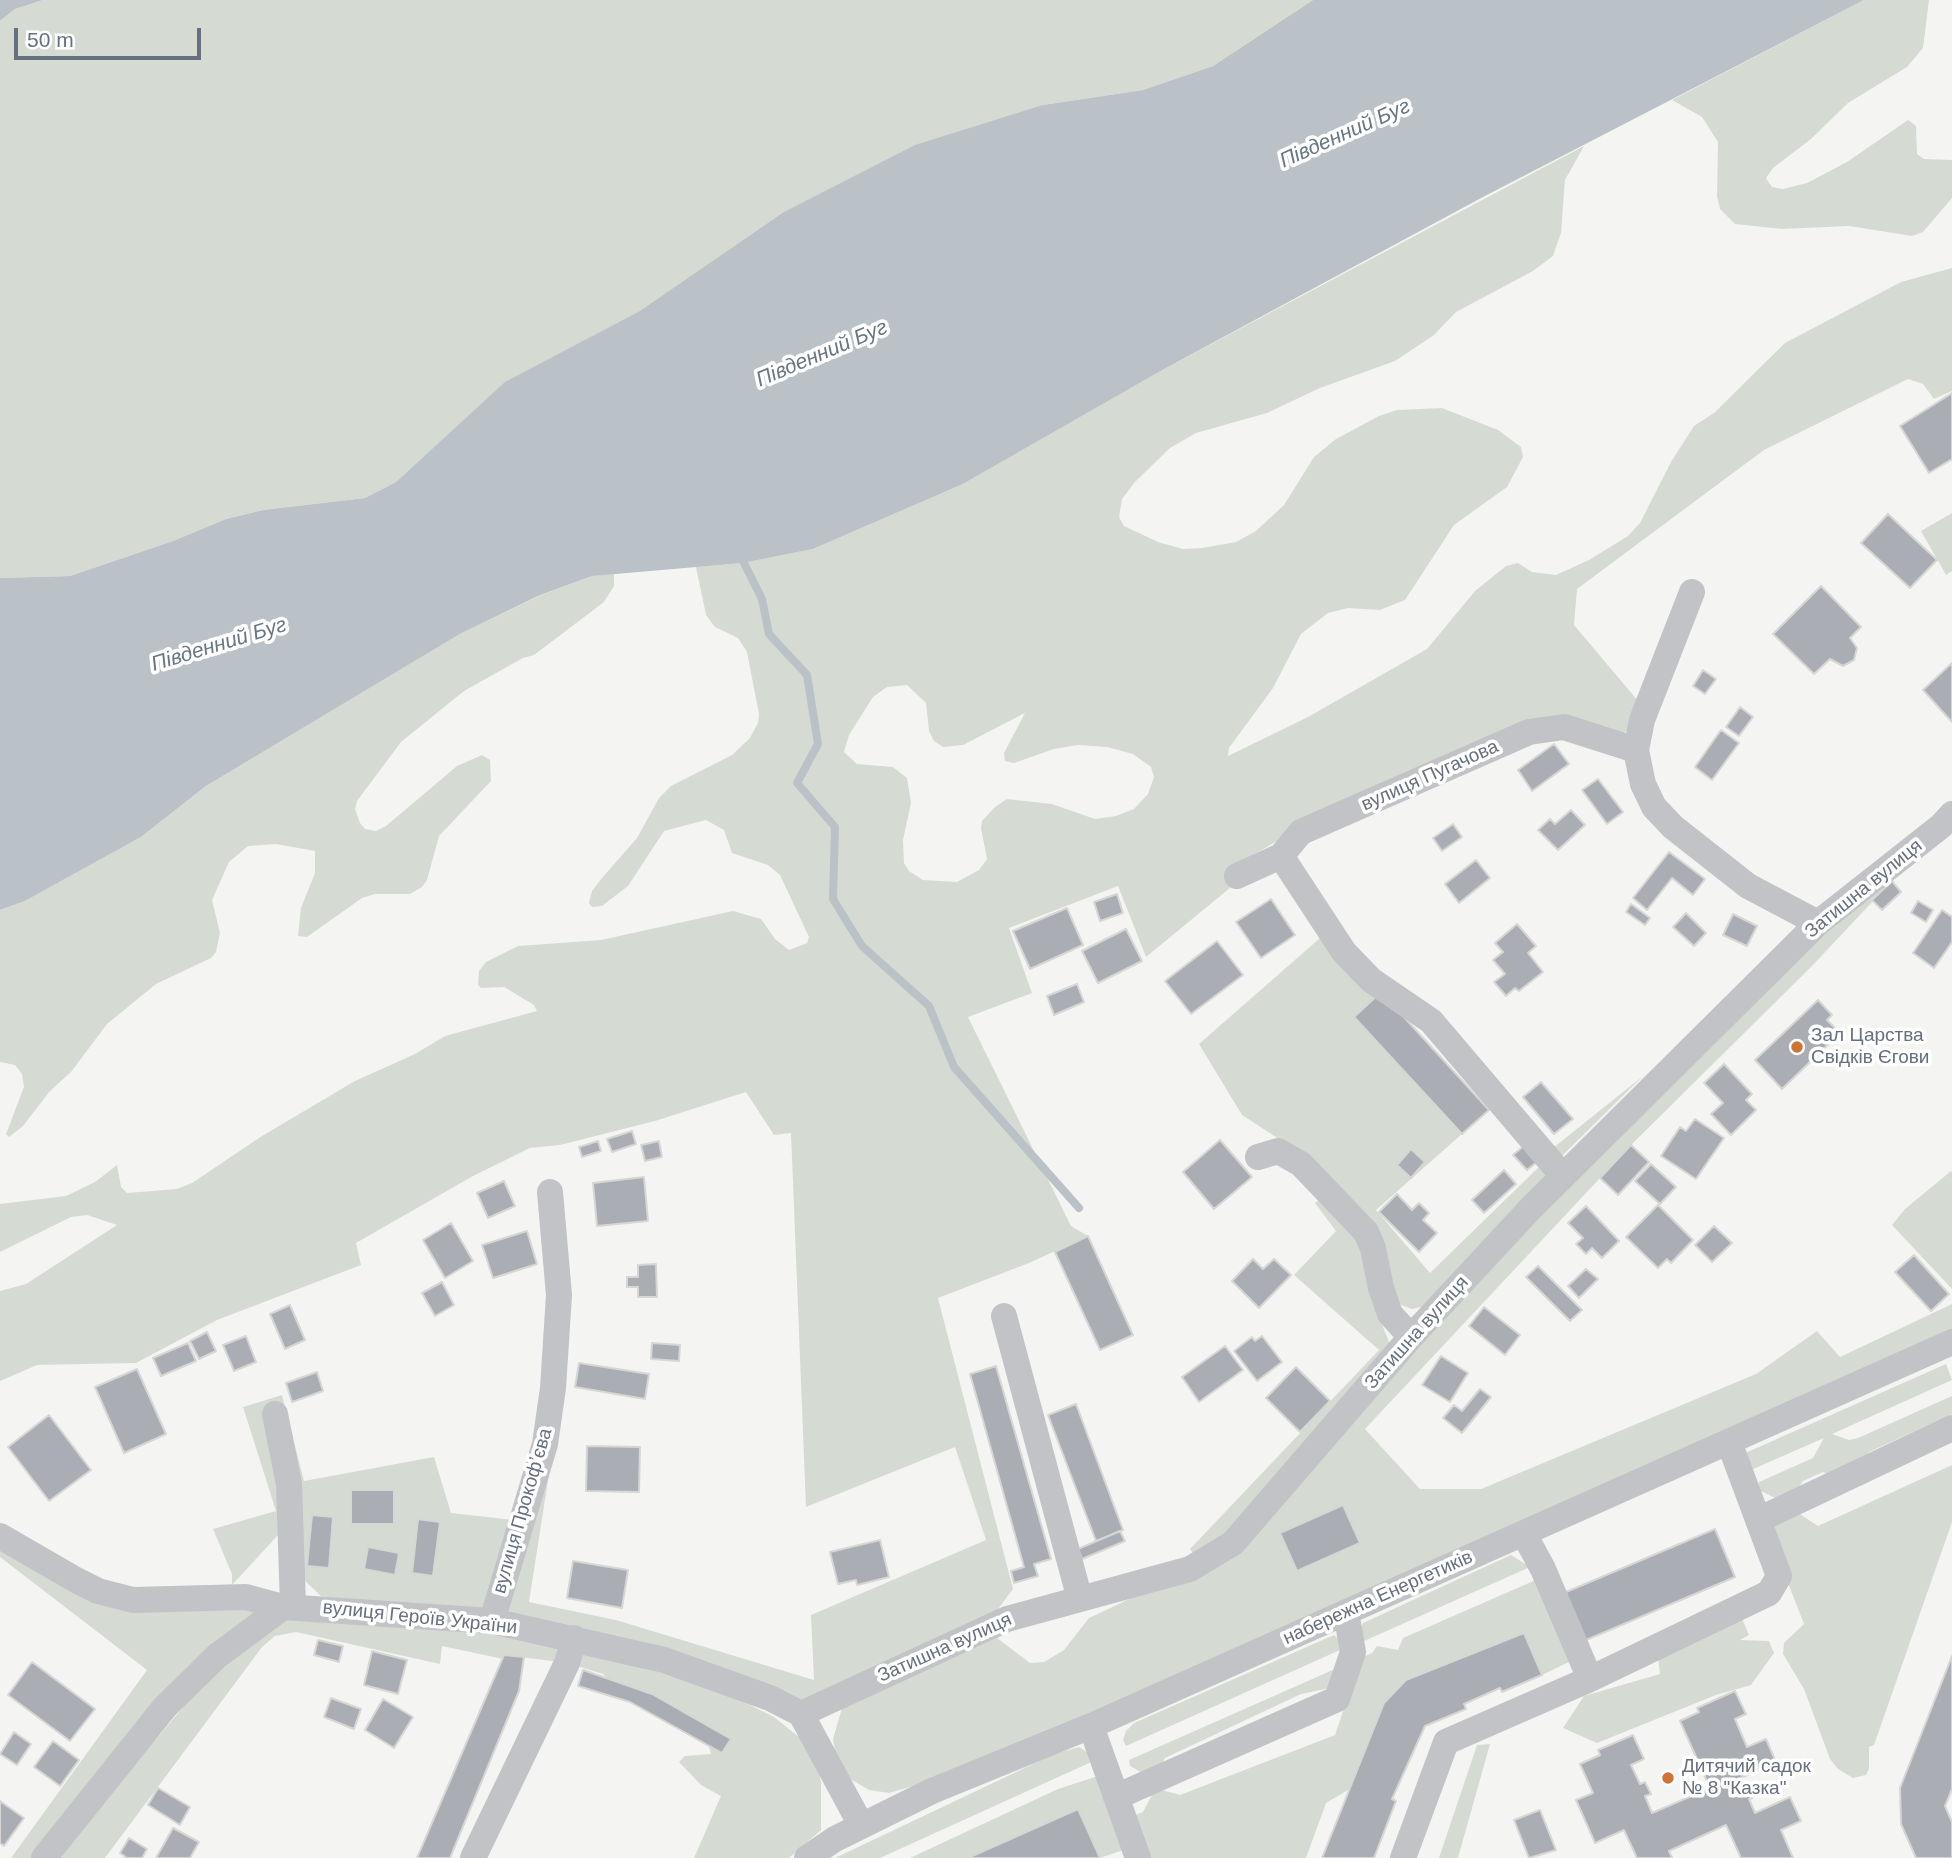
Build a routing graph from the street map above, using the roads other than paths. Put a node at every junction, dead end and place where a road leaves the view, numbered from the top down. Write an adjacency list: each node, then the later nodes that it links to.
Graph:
1 (1692, 592): 2 (street)
2 (1636, 750): 4 (street, вулиця Пугачова); 6 (street)
3 (1948, 826): 6 (street, Затишна вулиця)
4 (1281, 856): 5 (street, вулиця Пугачова); 8 (street)
5 (1237, 876)
6 (1818, 923): 8 (street, Затишна вулиця)
7 (1258, 1157): 11 (street)
8 (1563, 1176): 11 (street, Затишна вулиця)
9 (550, 1192): 22 (street, вулиця Прокофʼєва)
10 (1004, 1316): 19 (street)
11 (1412, 1337): 19 (street, Затишна вулиця)
12 (1952, 1342): 15 (street, набережна Енергетиків)
13 (275, 1413): 20 (street)
14 (1952, 1428): 16 (street)
15 (1729, 1442): 16 (street); 17 (street, набережна Енергетиків)
16 (1758, 1520): 24 (street)
17 (1524, 1534): 21 (street, набережна Енергетиків); 24 (street)
18 (0, 1536): 20 (street, вулиця Героїв України)
19 (1080, 1596): 25 (street, Затишна вулиця)
20 (288, 1606): 22 (street, вулиця Героїв України); 29 (street)
21 (1346, 1612): 26 (street, набережна Енергетиків); 27 (street)
22 (492, 1621): 23 (street, вулиця Героїв України)
23 (574, 1638): 25 (street, вулиця Героїв України); 30 (street)
24 (1590, 1679): 33 (street)
25 (802, 1714): 28 (street)
26 (1091, 1726): 27 (street); 28 (street, набережна Енергетиків)
27 (1116, 1797): 32 (street)
28 (861, 1825): 31 (street, набережна Енергетиків)
29 (44, 1858)
30 (473, 1858)
31 (807, 1858)
32 (1138, 1858)
33 (1403, 1858)

